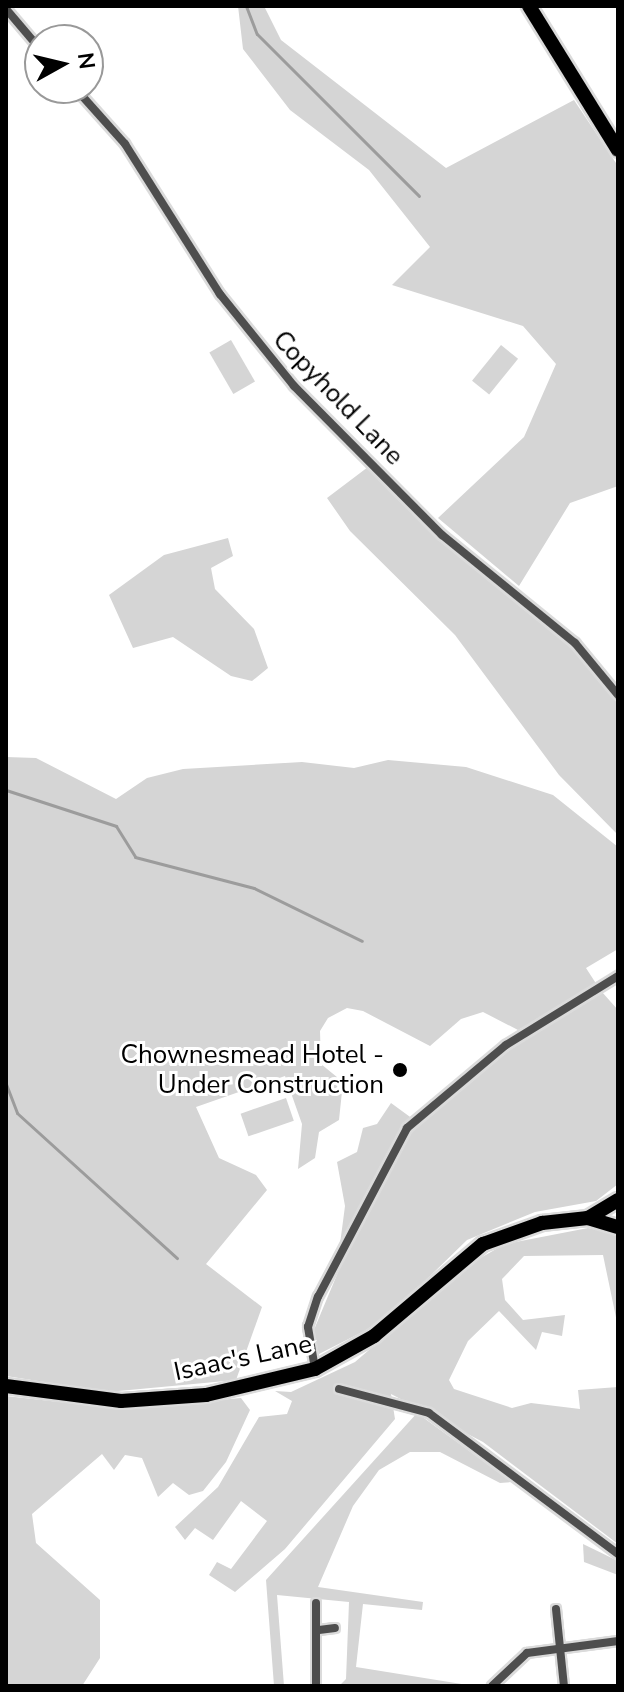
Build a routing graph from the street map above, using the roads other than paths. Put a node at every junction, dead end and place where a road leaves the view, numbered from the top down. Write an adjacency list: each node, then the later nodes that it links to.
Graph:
1 (529, 6): 5 (highway)
2 (6, 9): 3 (street)
3 (24, 30)
4 (89, 104): 6 (street, Copyhold Lane)
5 (618, 150)
6 (618, 695)
7 (618, 976): 11 (street)
8 (618, 1200): 9 (highway, Isaac's Lane)
9 (588, 1218): 10 (highway, Isaac's Lane); 11 (highway, Isaac's Lane)
10 (618, 1227)
11 (315, 1369): 12 (highway, Isaac's Lane)
12 (6, 1386)
13 (339, 1389): 14 (street)
14 (618, 1554)
15 (316, 1603): 18 (street)
16 (556, 1609): 20 (street)
17 (335, 1628): 18 (street)
18 (319, 1630): 21 (street)
19 (618, 1641): 20 (street)
20 (560, 1647): 22 (street); 23 (street)
21 (316, 1686)
22 (492, 1686)
23 (564, 1686)

